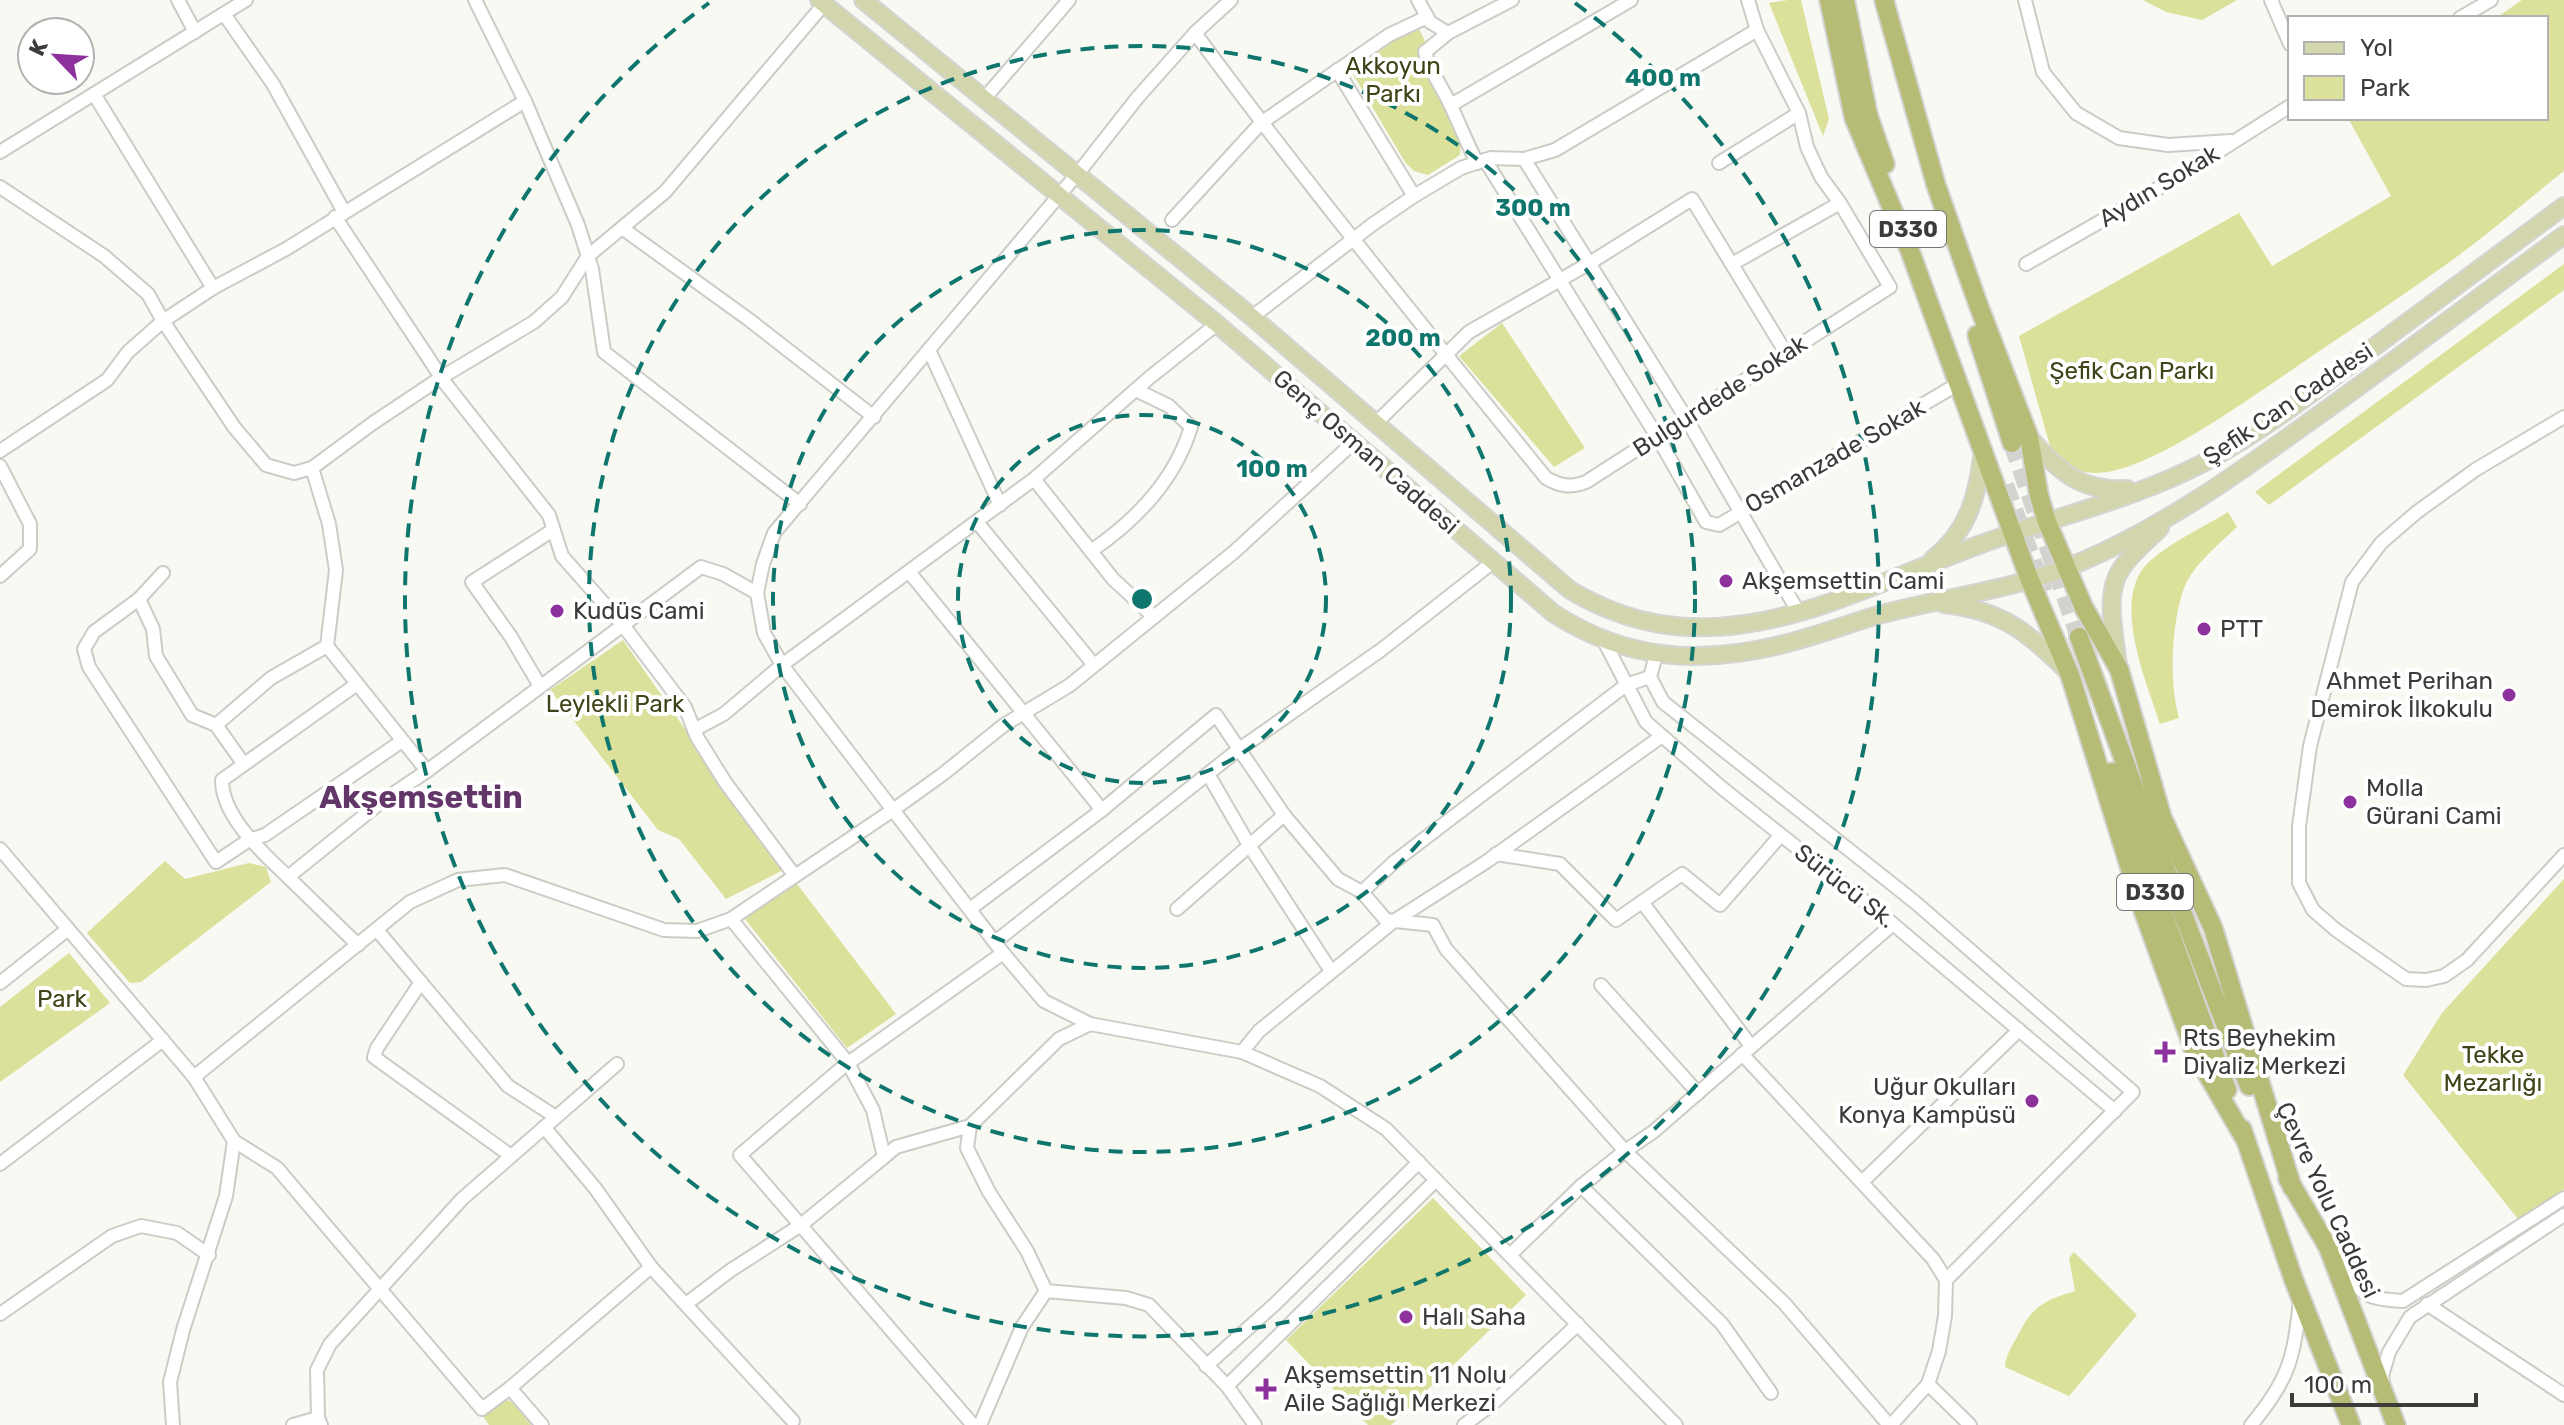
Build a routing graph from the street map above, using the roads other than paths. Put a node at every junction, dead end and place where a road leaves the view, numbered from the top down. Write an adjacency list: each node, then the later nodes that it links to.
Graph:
1 (178, 0): 22 (street)
2 (246, 0): 18 (street)
3 (475, 0): 31 (street)
4 (863, 0): 30 (main road, Genç Osman Caddesi)
5 (1069, 0): 30 (street)
6 (1231, 0): 23 (street)
7 (1418, 0): 20 (street)
8 (1512, 0): 24 (street)
9 (1631, 0): 32 (street)
10 (1748, 0): 21 (street)
11 (1829, 0): 74 (highway)
12 (1845, 0): 74 (highway, D330)
13 (1882, 0): 72 (highway)
14 (2025, 0): 36 (street)
15 (2271, 0): 25 (street)
16 (2491, 0): 19 (street)
17 (821, 2): 43 (main road, Genç Osman Caddesi); 49 (street)
18 (224, 14): 22 (street); 47 (street)
19 (2463, 16)
20 (1429, 19): 24 (street); 26 (street)
21 (1757, 30): 34 (street); 38 (street)
22 (195, 32): 27 (street)
23 (1195, 33): 35 (street); 41 (street)
24 (1448, 33): 32 (street)
25 (2288, 39)
26 (1337, 70): 35 (street); 44 (street)
27 (96, 93)
28 (91, 96): 37 (street)
29 (95, 96): 57 (street)
30 (984, 99): 41 (main road, Genç Osman Caddesi)
31 (525, 101): 47 (street); 52 (street)
32 (1451, 105): 39 (street)
33 (2288, 107): 36 (street, Aydın Sokak)
34 (1799, 113): 40 (street); 45 (street)
35 (1261, 123): 48 (street); 51 (street)
36 (2233, 141): 55 (street, Aydın Sokak)
37 (0, 152)
38 (1524, 159): 39 (street); 53 (street)
39 (1481, 162): 44 (street); 56 (street)
40 (1719, 163)
41 (1076, 174): 43 (street); 58 (main road, Genç Osman Caddesi)
42 (0, 187): 59 (street)
43 (1059, 194): 60 (main road, Genç Osman Caddesi); 61 (street)
44 (1414, 196): 51 (street)
45 (1840, 203): 54 (street); 62 (street, Bulgurdede Sokak)
46 (2564, 206): 79 (main road, Şefik Can Caddesi)
47 (340, 214): 57 (street); 64 (street)
48 (1172, 220)
49 (622, 228): 52 (street); 67 (street)
50 (2564, 235): 83 (main road, Şefik Can Caddesi)
51 (1352, 239): 58 (street); 63 (street)
52 (588, 256): 64 (street); 80 (street)
53 (1588, 264): 54 (street); 56 (street); 69 (street)
54 (1732, 264): 62 (street)
55 (2026, 264)
56 (1559, 281): 63 (street); 71 (street)
57 (213, 288): 59 (street)
58 (1252, 317): 70 (main road, Genç Osman Caddesi)
59 (163, 321): 75 (street); 77 (street)
60 (1217, 324): 66 (street); 73 (main road, Genç Osman Caddesi)
61 (929, 350): 67 (street); 81 (street)
62 (1786, 353): 69 (street, Bulgurdede Sokak)
63 (1445, 354): 70 (street); 71 (street, Bulgurdede Sokak)
64 (442, 377): 77 (street); 86 (street)
65 (1951, 388): 82 (street, Osmanzade Sokak)
66 (1136, 390): 78 (street); 89 (street)
67 (874, 417): 80 (street)
68 (2564, 417): 134 (street)
69 (1686, 418): 71 (street, Bulgurdede Sokak); 82 (street)
70 (1376, 423): 101 (main road, Genç Osman Caddesi)
71 (1658, 438): 82 (street, Osmanzade Sokak)
72 (2021, 440): 79 (main road); 85 (highway)
73 (1354, 442): 90 (main road, Genç Osman Caddesi); 102 (street)
74 (1988, 450): 87 (highway); 92 (main road)
75 (0, 451)
76 (0, 466): 95 (street)
77 (312, 468): 105 (street)
78 (1034, 479): 81 (street); 89 (street)
79 (2149, 488): 85 (main road, Şefik Can Caddesi)
80 (800, 504): 98 (street)
81 (1000, 505): 84 (street)
82 (1741, 511): 101 (street)
83 (2169, 518): 91 (main road, Şefik Can Caddesi); 109 (main road)
84 (977, 522): 94 (street); 108 (street)
85 (2047, 522): 87 (main road, Şefik Can Caddesi); 91 (highway)
86 (553, 530): 103 (street); 114 (street)
87 (2012, 533): 88 (main road, Şefik Can Caddesi); 96 (highway)
88 (1981, 543): 92 (main road, Genç Osman Caddesi)
89 (1091, 551): 102 (street)
90 (1493, 562): 104 (main road, Genç Osman Caddesi); 122 (street)
91 (2066, 568): 96 (main road, Şefik Can Caddesi); 109 (highway)
92 (1920, 569): 101 (main road, Genç Osman Caddesi)
93 (163, 573): 99 (street)
94 (910, 573): 107 (street); 116 (street)
95 (0, 576)
96 (2029, 578): 97 (main road, Şefik Can Caddesi); 110 (highway)
97 (1997, 587): 100 (main road, Genç Osman Caddesi)
98 (757, 593): 103 (street); 107 (street)
99 (139, 599): 118 (street); 130 (street)
100 (1930, 602): 106 (main road, Genç Osman Caddesi); 110 (main road)
101 (1799, 613)
102 (1154, 617): 108 (street)
103 (622, 624): 114 (street); 119 (street)
104 (1603, 639): 106 (main road, Genç Osman Caddesi); 113 (street, Sürücü Sk.)
105 (327, 646): 112 (street); 118 (street)
106 (1656, 655): 111 (street)
107 (782, 665): 119 (street); 126 (street)
108 (1094, 665): 116 (street)
109 (2119, 669): 176 (highway)
110 (2070, 675): 166 (highway)
111 (1650, 677): 113 (street); 115 (street, Sürücü Sk.)
112 (357, 684): 121 (street); 123 (street)
113 (1626, 685): 117 (street, Sürücü Sk.); 137 (street)
114 (540, 686): 124 (street)
115 (1663, 702): 117 (street); 162 (street, Sürücü Sk.)
116 (1024, 714): 126 (street); 127 (street)
117 (1646, 722): 120 (street, Sürücü Sk.)
118 (216, 725): 123 (street)
119 (694, 730): 135 (street)
120 (1662, 736): 129 (street, Sürücü Sk.); 133 (street)
121 (402, 741): 124 (street); 130 (street)
122 (1238, 750): 125 (street); 127 (street); 128 (street)
123 (243, 763): 130 (street)
124 (427, 771): 136 (street)
125 (1208, 774): 131 (street); 146 (street)
126 (893, 810): 135 (street); 139 (street)
127 (1102, 810): 139 (street)
128 (1284, 815): 131 (street); 137 (street)
129 (1780, 836): 138 (street); 143 (street, Sürücü Sk.)
130 (249, 840): 136 (street)
131 (1249, 845): 140 (street); 149 (street)
132 (0, 849): 144 (street)
133 (1496, 854): 138 (street); 142 (street)
134 (2564, 855)
135 (795, 876): 141 (street)
136 (288, 877): 147 (street)
137 (1362, 892): 142 (street)
138 (1642, 902): 156 (street)
139 (970, 909): 146 (street)
140 (1177, 909)
141 (731, 919): 145 (street); 158 (street)
142 (1394, 921): 149 (street); 168 (street)
143 (1893, 924): 154 (street, Sürücü Sk.); 156 (street)
144 (68, 929): 151 (street); 155 (street)
145 (377, 930): 147 (street); 150 (street)
146 (995, 942): 148 (street)
147 (358, 945): 160 (street)
148 (1003, 953): 153 (street); 158 (street)
149 (1331, 971): 157 (street)
150 (421, 982): 163 (street); 169 (street)
151 (0, 983)
152 (1601, 985): 161 (street)
153 (1090, 1024): 157 (street); 164 (street)
154 (2019, 1030): 162 (street, Sürücü Sk.); 174 (street)
155 (163, 1040): 160 (street); 172 (street)
156 (1747, 1050): 161 (street); 174 (street)
157 (1242, 1052): 171 (street)
158 (848, 1063): 170 (street); 179 (street)
159 (617, 1064): 163 (street)
160 (194, 1077): 167 (street)
161 (1698, 1093): 168 (street)
162 (2115, 1111): 184 (street)
163 (556, 1117): 165 (street)
164 (970, 1126): 170 (street); 186 (street)
165 (544, 1127): 169 (street); 183 (street)
166 (2245, 1139): 176 (highway, Çevre Yolu Caddesi / D330); 187 (highway, Çevre Yolu Caddesi / D330)
167 (234, 1141): 181 (street); 185 (street)
168 (1625, 1151): 175 (street); 209 (street)
169 (511, 1156): 185 (street)
170 (884, 1157): 179 (street)
171 (1419, 1162): 173 (street); 192 (street)
172 (0, 1164)
173 (1436, 1180): 182 (street); 194 (street)
174 (1862, 1182): 184 (street)
175 (1581, 1186): 182 (street); 196 (street)
176 (2292, 1187): 180 (highway, Çevre Yolu Caddesi)
177 (2564, 1198): 180 (street)
178 (2564, 1215): 189 (street)
179 (801, 1225): 188 (street); 205 (street)
180 (2328, 1247): 198 (highway, Çevre Yolu Caddesi)
181 (209, 1255): 190 (street); 202 (street)
182 (1510, 1255): 191 (street)
183 (651, 1267): 188 (street); 195 (street)
184 (1946, 1280): 193 (street)
185 (381, 1289): 195 (street); 199 (street)
186 (1046, 1291): 192 (street); 206 (street)
187 (2300, 1297): 211 (street); 212 (highway, Çevre Yolu Caddesi / D330)
188 (686, 1304): 201 (street)
189 (2427, 1304): 197 (street); 198 (street)
190 (0, 1314)
191 (1578, 1324): 200 (street); 208 (street)
192 (1206, 1366): 194 (street)
193 (1928, 1384): 209 (street); 210 (street)
194 (1227, 1386): 207 (street)
195 (510, 1388): 204 (street)
196 (1771, 1393)
197 (2564, 1395)
198 (2394, 1418)
199 (320, 1421): 203 (street)
200 (1473, 1423)
201 (790, 1424)
202 (173, 1425)
203 (293, 1425)
204 (542, 1425)
205 (973, 1425)
206 (980, 1425)
207 (1255, 1425)
208 (1676, 1425)
209 (1890, 1425)
210 (1970, 1425)
211 (2251, 1425)
212 (2351, 1425)

